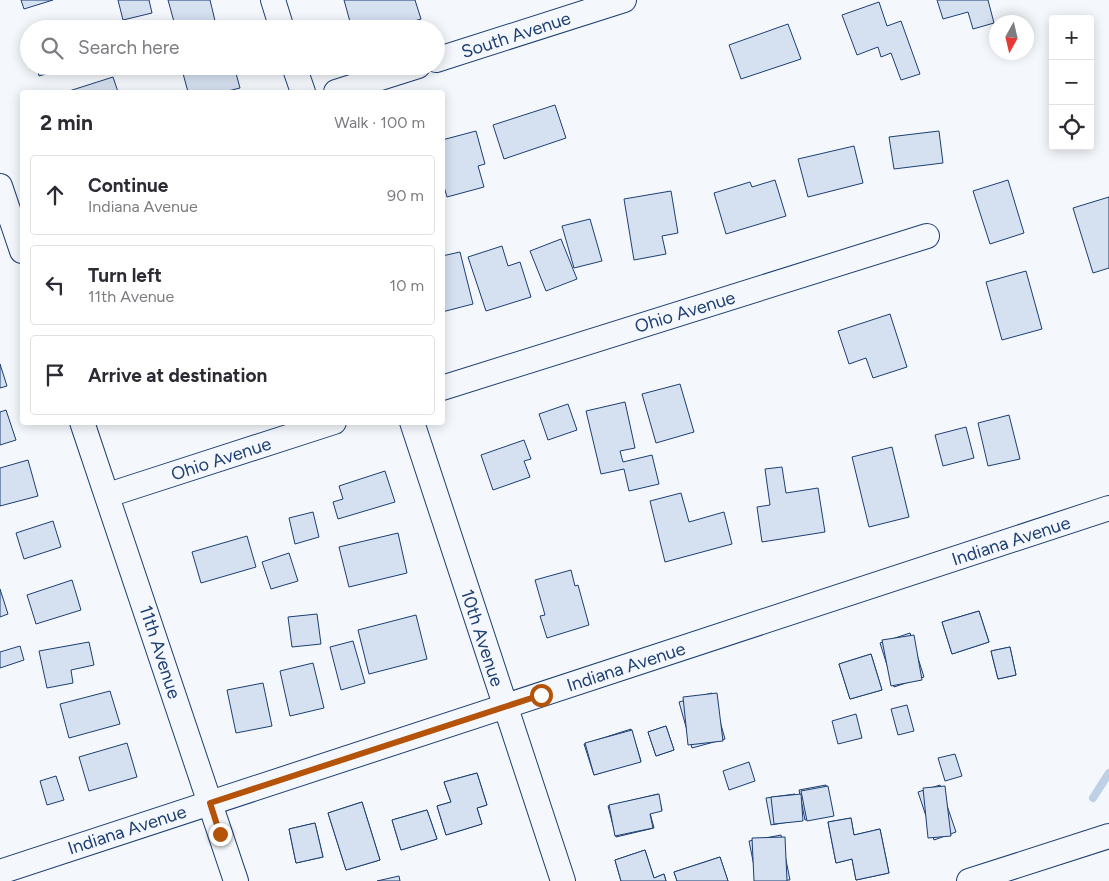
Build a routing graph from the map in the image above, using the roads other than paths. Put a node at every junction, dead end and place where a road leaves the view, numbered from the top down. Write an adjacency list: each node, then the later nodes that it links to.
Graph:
1 (273, 0): 3 (street)
2 (611, 2): 4 (street, South Avenue)
3 (279, 20)
4 (445, 57)
5 (297, 75): 7 (street)
6 (390, 75): 8 (street)
7 (302, 90)
8 (342, 90)
9 (9, 193): 11 (street)
10 (927, 236): 12 (street, Ohio Avenue)
11 (20, 243)
12 (445, 387)
13 (83, 425): 16 (street, 11th Avenue)
14 (325, 425): 16 (street, Ohio Avenue)
15 (413, 425): 18 (street, 10th Avenue)
16 (108, 495): 19 (street, 11th Avenue)
17 (1109, 508): 18 (street, Indiana Avenue)
18 (505, 706): 19 (street, Indiana Avenue); 23 (street, 10th Avenue)
19 (210, 803): 21 (street, Indiana Avenue); 22 (street, 11th Avenue)
20 (1109, 836): 24 (street)
21 (0, 872)
22 (236, 881)
23 (563, 881)
24 (969, 881)

